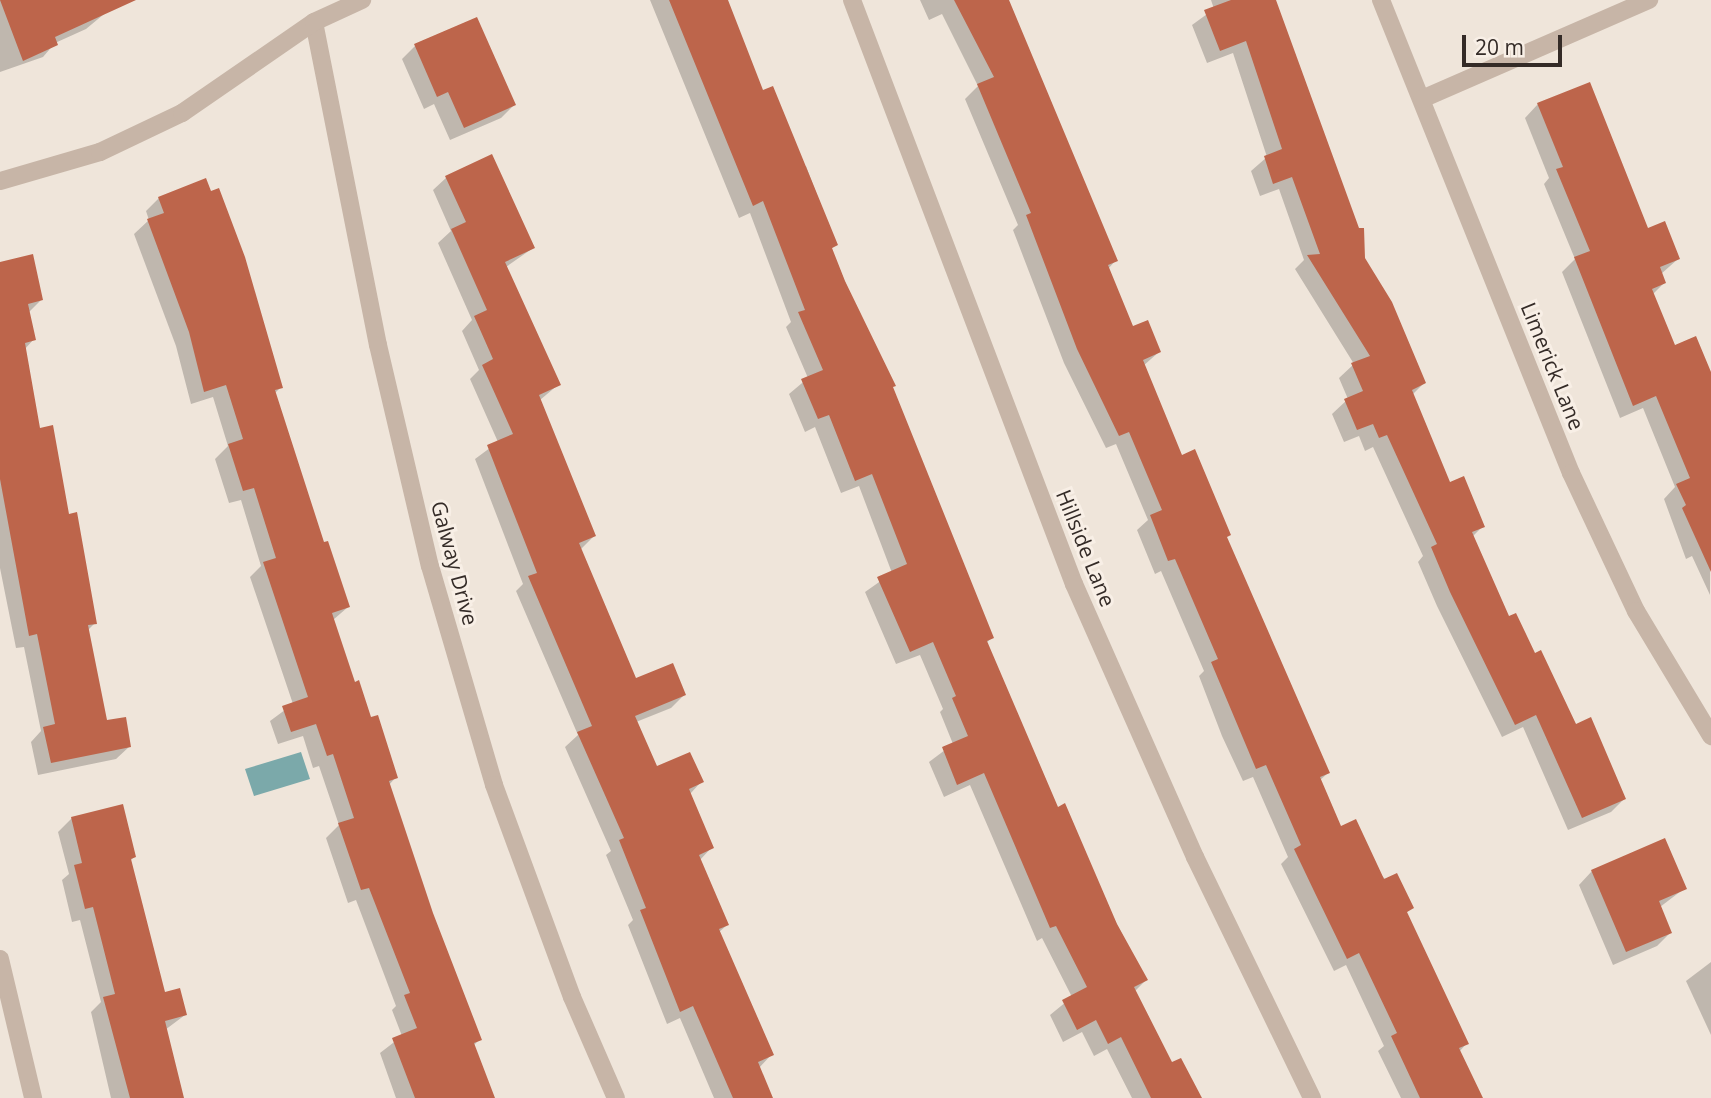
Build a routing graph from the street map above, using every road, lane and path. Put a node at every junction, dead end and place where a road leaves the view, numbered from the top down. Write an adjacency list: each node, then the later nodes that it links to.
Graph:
1 (362, 0): 5 (street)
2 (852, 0): 13 (street, Hillside Lane)
3 (1381, 0): 6 (street, Limerick Lane)
4 (1649, 0): 6 (street)
5 (314, 22): 7 (street); 12 (street, Galway Drive)
6 (1422, 99): 8 (street, Limerick Lane)
7 (0, 181)
8 (1711, 736)
9 (0, 958): 10 (street)
10 (5, 1009): 11 (street)
11 (33, 1098)
12 (616, 1098)
13 (1312, 1098)

